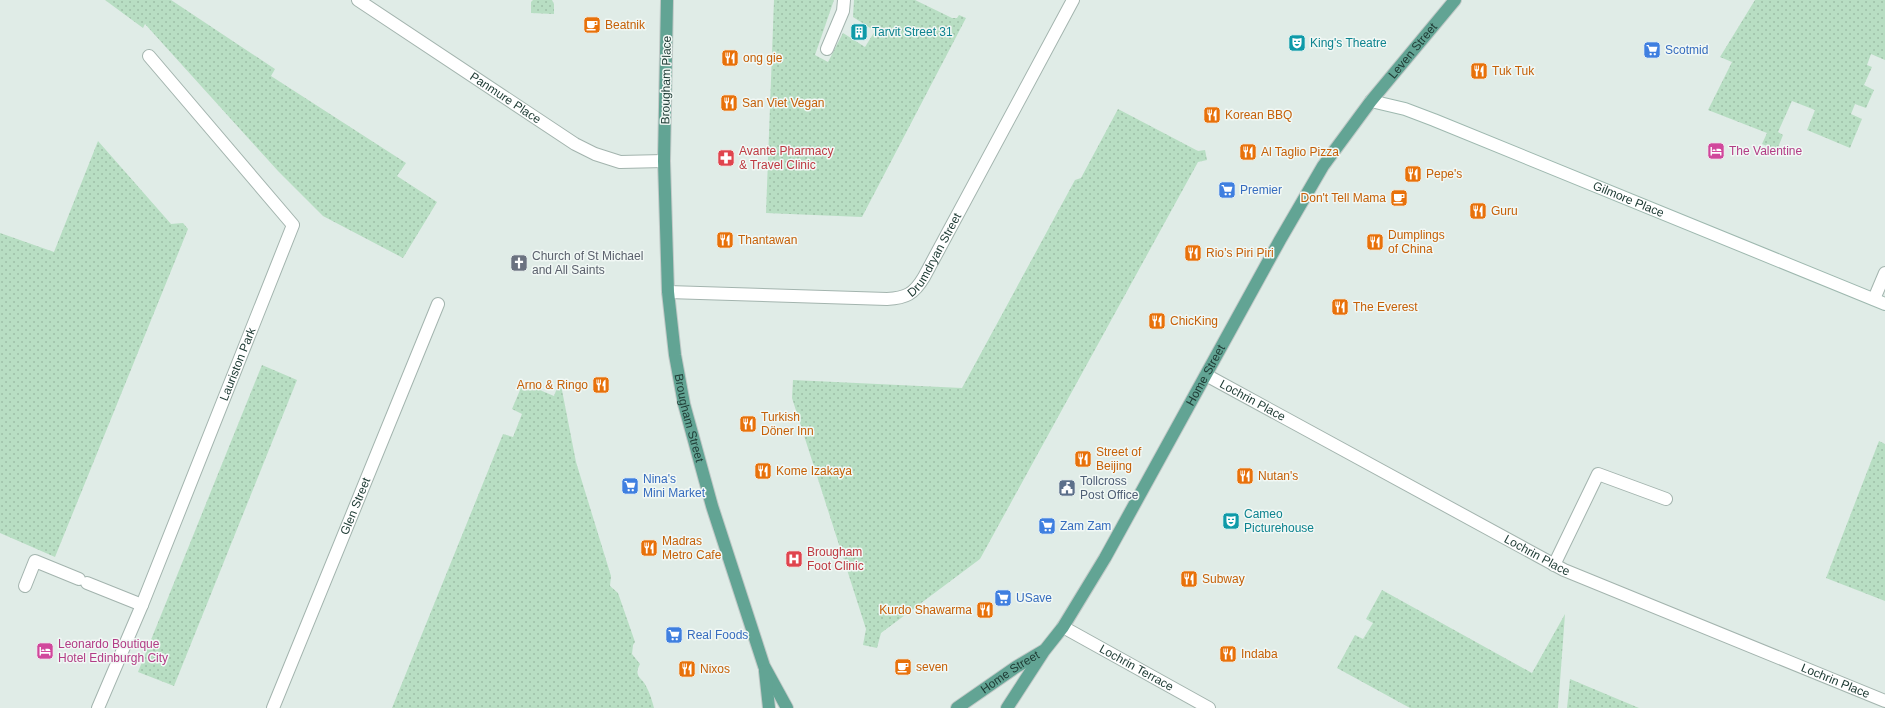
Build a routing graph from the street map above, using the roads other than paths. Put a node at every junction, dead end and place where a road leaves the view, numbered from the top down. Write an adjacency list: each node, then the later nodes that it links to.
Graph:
1 (358, 0): 9 (street, Panmure Place)
2 (667, 0): 9 (main road, Brougham Place)
3 (844, 0): 6 (street)
4 (1073, 0): 11 (street, Drumdryan Street)
5 (1455, 0): 8 (main road, Leven Street)
6 (827, 49)
7 (149, 56): 18 (street, Lauriston Park)
8 (1371, 101): 12 (street, Gilmore Place); 14 (main road, Home Street)
9 (664, 161): 11 (main road, Brougham Street)
10 (1885, 273): 12 (street)
11 (668, 292): 21 (main road, Brougham Street)
12 (1879, 301)
13 (438, 304): 24 (street, Glen Street)
14 (1206, 375): 16 (street, Lochrin Place); 19 (main road, Home Street)
15 (1666, 499): 16 (street)
16 (1554, 565): 22 (street, Lochrin Place)
17 (25, 586): 18 (street)
18 (142, 605): 23 (street, Lauriston Park)
19 (1063, 627): 20 (main road, Home Street); 29 (street, Lochrin Terrace)
20 (1044, 651): 27 (main road, Home Street); 28 (main road, Home Street)
21 (764, 666): 25 (main road, Brougham Street); 26 (main road, Brougham Street)
22 (1885, 701)
23 (98, 708)
24 (273, 708)
25 (769, 708)
26 (787, 708)
27 (957, 708)
28 (1007, 708)
29 (1209, 708)

